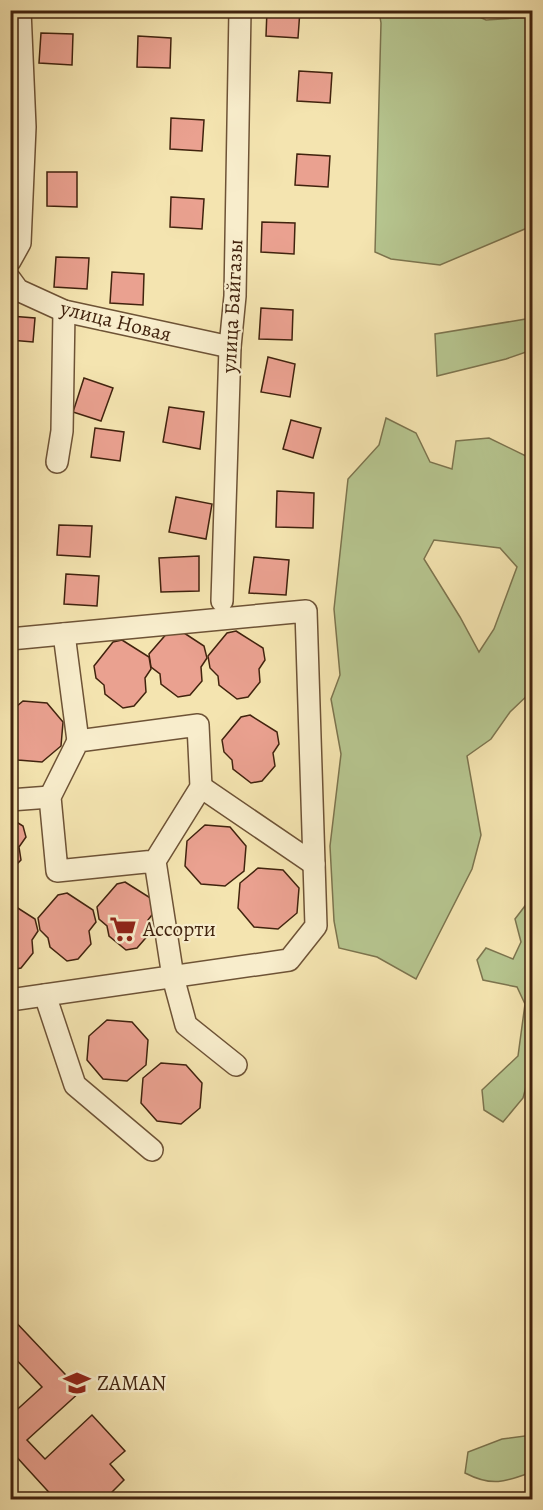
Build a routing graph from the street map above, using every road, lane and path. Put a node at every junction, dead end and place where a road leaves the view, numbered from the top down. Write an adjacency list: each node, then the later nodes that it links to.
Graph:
1 (20, 10): 3 (street)
2 (240, 10): 6 (street, улица Байгазы)
3 (10, 261)
4 (10, 279): 5 (street, улица Новая)
5 (64, 311): 6 (street, улица Новая); 7 (street)
6 (230, 347): 8 (street, улица Байгазы)
7 (57, 462)
8 (222, 601)
9 (64, 634): 10 (street); 11 (street); 16 (street)
10 (10, 639)
11 (78, 741): 12 (street); 13 (street)
12 (201, 787): 15 (street); 16 (street)
13 (50, 797): 14 (street); 15 (street)
14 (10, 800)
15 (155, 861): 17 (street)
16 (314, 864): 17 (street)
17 (173, 977): 18 (street); 20 (street)
18 (45, 995): 19 (street); 21 (street)
19 (10, 1000)
20 (237, 1065)
21 (152, 1150)

